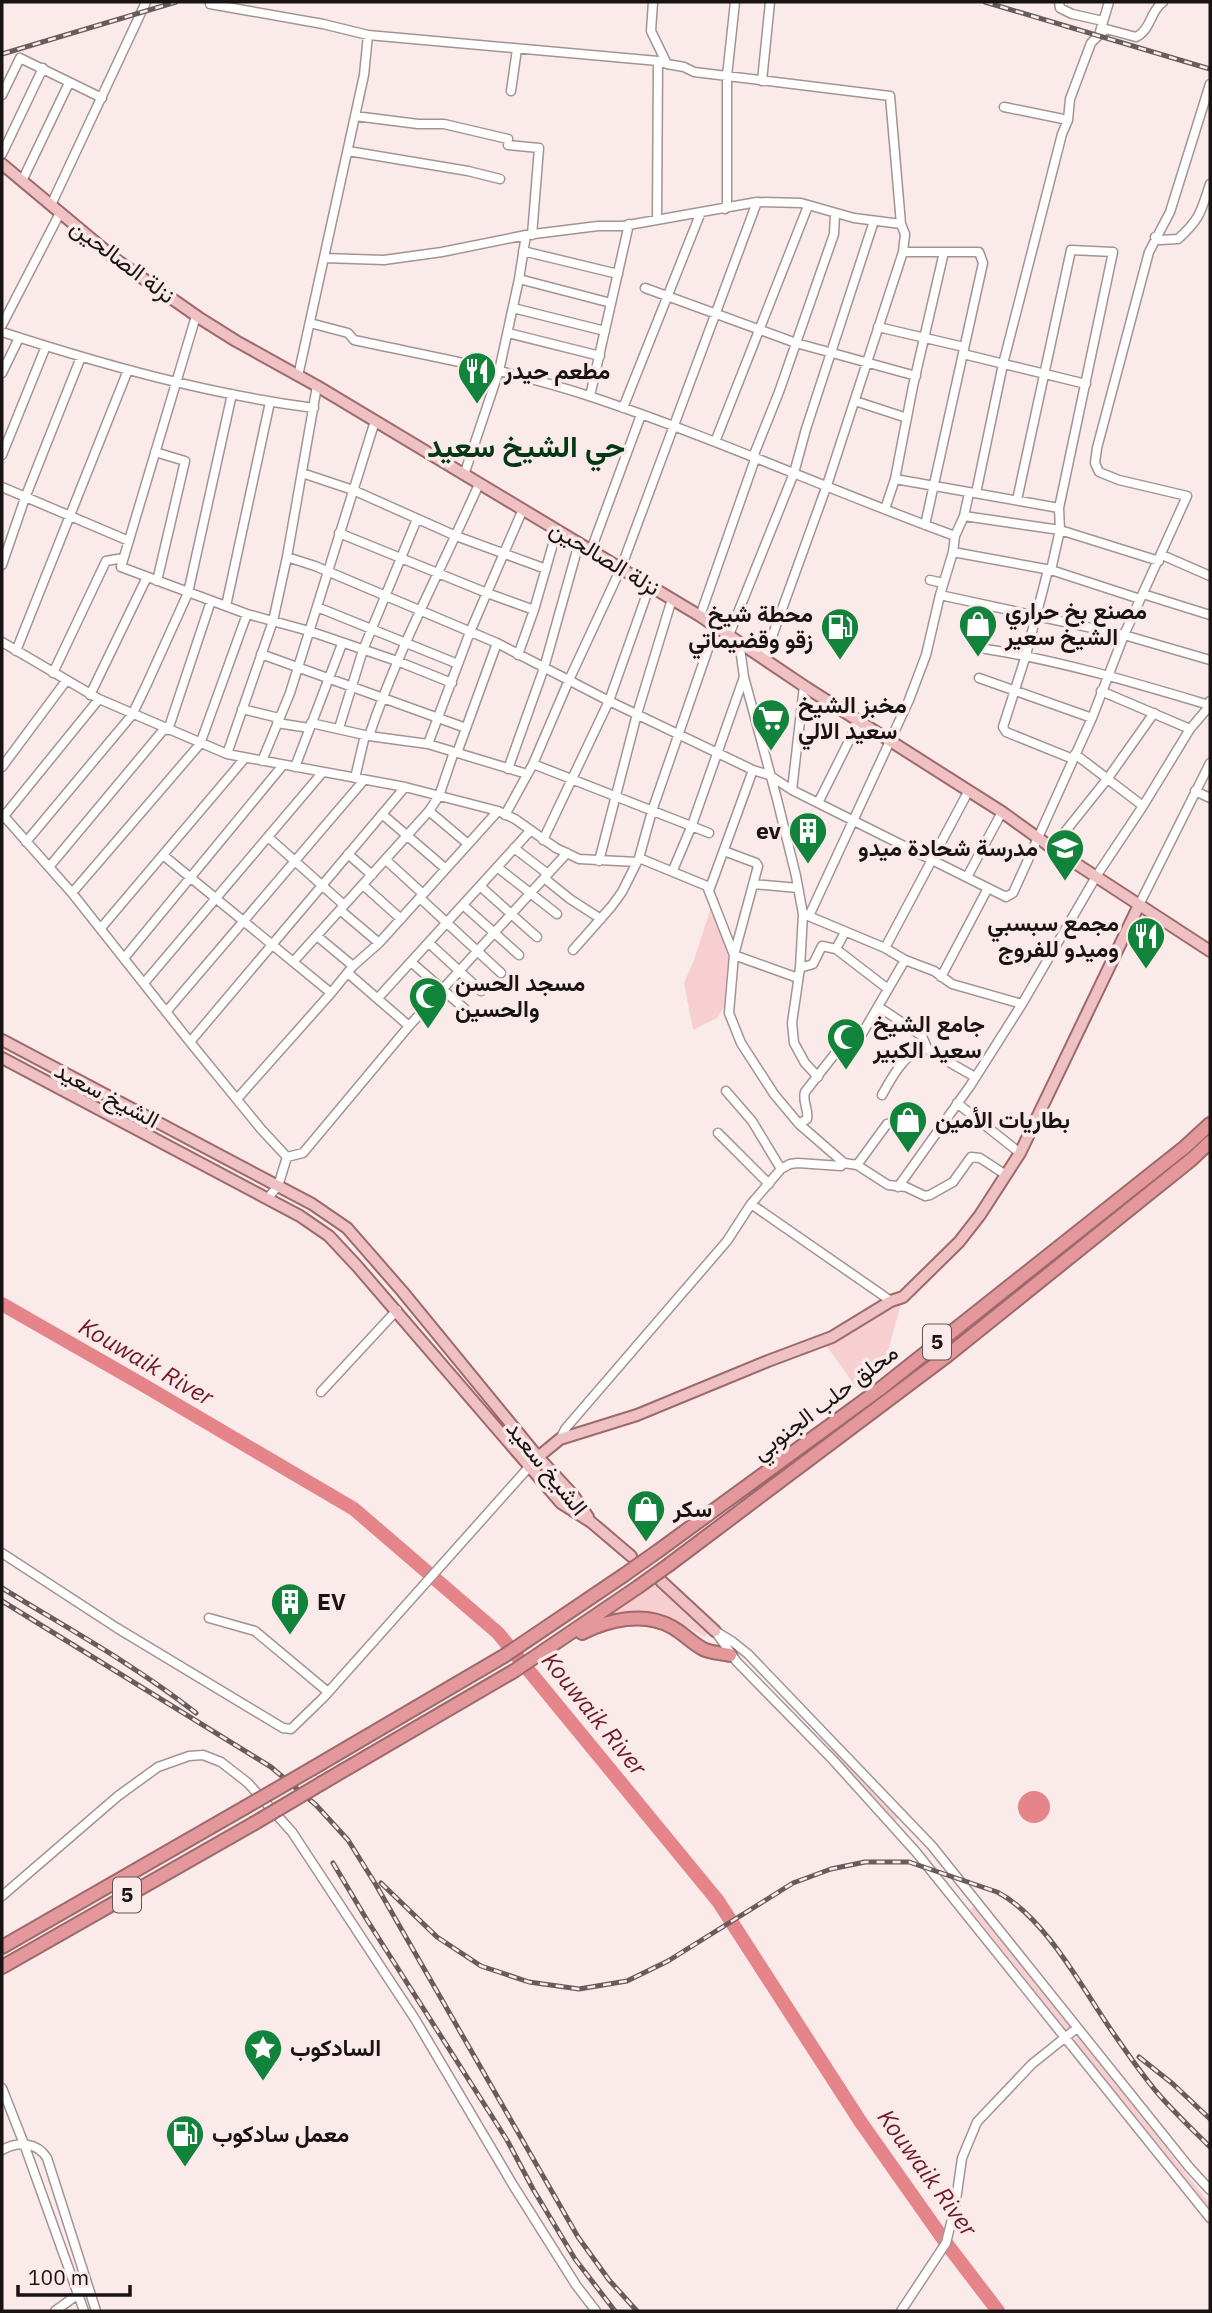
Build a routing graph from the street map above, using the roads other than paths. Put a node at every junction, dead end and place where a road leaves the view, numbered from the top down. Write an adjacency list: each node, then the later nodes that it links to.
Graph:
1 (146, 2): 22 (street)
2 (653, 2): 14 (street)
3 (735, 2): 16 (street)
4 (770, 2): 17 (street)
5 (1059, 2): 10 (street)
6 (1109, 2): 10 (street)
7 (1163, 2): 12 (street)
8 (210, 4): 9 (street)
9 (236, 5): 11 (street)
10 (1103, 21): 12 (street)
11 (368, 35): 13 (street); 24 (street)
12 (1099, 35): 25 (street)
13 (517, 49): 14 (street); 20 (street)
14 (662, 63): 16 (street); 38 (street)
15 (43, 68): 18 (street); 21 (street); 27 (street)
16 (727, 76): 17 (street); 35 (street)
17 (762, 81): 40 (street)
18 (69, 83): 22 (street); 30 (street)
19 (1210, 84): 43 (street)
20 (511, 91)
21 (2, 95)
22 (102, 98): 34 (street)
23 (1004, 107): 25 (street)
24 (355, 116): 26 (street); 42 (street)
25 (1068, 120): 72 (street)
26 (348, 151): 29 (street); 47 (street)
27 (2, 153)
28 (2, 164): 30 (main road, نزلة الصالحين)
29 (500, 179)
30 (22, 181): 34 (main road, نزلة الصالحين)
31 (1210, 184): 43 (street)
32 (757, 202): 33 (street); 35 (street); 54 (street)
33 (808, 206): 37 (street); 59 (street)
34 (56, 209): 55 (main road, نزلة الصالحين); 57 (street)
35 (724, 209): 36 (street)
36 (701, 212): 38 (street); 51 (street)
37 (835, 214): 39 (street); 65 (street)
38 (657, 219): 41 (street)
39 (874, 220): 40 (street); 68 (street)
40 (901, 224): 45 (street)
41 (629, 225): 42 (street); 48 (street)
42 (529, 235): 44 (street); 47 (street)
43 (1155, 237): 128 (street)
44 (523, 251): 48 (street); 49 (street)
45 (903, 252): 46 (street); 58 (street)
46 (944, 253): 63 (street); 67 (street)
47 (324, 258): 56 (street)
48 (618, 274): 52 (street)
49 (519, 279): 52 (street); 53 (street)
50 (645, 288): 51 (street)
51 (667, 296): 54 (street); 87 (street)
52 (611, 303): 60 (street)
53 (513, 308): 60 (street); 62 (street)
54 (715, 314): 59 (street); 91 (street)
55 (196, 316): 77 (main road, نزلة الصالحين); 79 (street)
56 (310, 323): 74 (street); 77 (street)
57 (2, 325)
58 (878, 327): 63 (street); 71 (street)
59 (759, 330): 65 (street); 92 (street)
60 (605, 331): 69 (street)
61 (2, 332): 64 (street)
62 (508, 334): 69 (street); 74 (street)
63 (924, 337): 67 (street); 78 (street)
64 (19, 338): 66 (street); 75 (street)
65 (796, 343): 68 (street); 95 (street)
66 (46, 346): 70 (street); 94 (street)
67 (963, 351): 72 (street); 102 (street)
68 (830, 353): 71 (street); 97 (street)
69 (600, 356): 83 (street)
70 (81, 357): 73 (street); 106 (street)
71 (867, 363): 78 (street); 84 (street)
72 (1003, 364): 76 (street); 105 (street)
73 (128, 370): 79 (street); 111 (street)
74 (499, 372): 83 (street); 98 (street)
75 (2, 373)
76 (1045, 374): 80 (street); 80 (street); 107 (street)
77 (298, 376): 81 (main road, نزلة الصالحين)
78 (916, 376): 89 (street)
79 (176, 383): 82 (street); 93 (street)
80 (1086, 384): 108 (street)
81 (317, 386): 86 (street); 90 (main road, نزلة الصالحين)
82 (232, 394): 85 (street); 141 (street)
83 (590, 396): 87 (street)
84 (855, 401): 89 (street); 101 (street)
85 (270, 402): 86 (street); 148 (street)
86 (314, 408): 96 (street)
87 (623, 408): 88 (street)
88 (641, 415): 91 (street); 122 (street)
89 (907, 418): 99 (street)
90 (375, 421): 98 (main road, نزلة الصالحين); 104 (street)
91 (673, 427): 92 (street); 130 (street)
92 (715, 442): 95 (street)
93 (155, 452): 120 (street); 138 (street)
94 (2, 455)
95 (755, 457): 97 (street); 155 (street)
96 (302, 473): 104 (street); 127 (street)
97 (794, 473): 101 (street); 162 (street)
98 (464, 475): 100 (main road, نزلة الصالحين)
99 (895, 479): 102 (street); 110 (street)
100 (480, 484): 109 (main road, نزلة الصالحين); 118 (street)
101 (827, 485): 110 (street); 173 (street)
102 (933, 486): 105 (street); 114 (street)
103 (2, 487): 106 (street)
104 (354, 490): 113 (street); 117 (street)
105 (973, 493): 107 (street); 112 (street)
106 (25, 498): 111 (street); 129 (street)
107 (1017, 500): 108 (street)
108 (1059, 508): 116 (street)
109 (523, 509): 115 (main road, نزلة الصالحين); 123 (street)
110 (885, 509): 114 (street)
111 (70, 516): 120 (street); 169 (street)
112 (964, 516): 116 (street); 119 (street)
113 (417, 519): 118 (street); 125 (street)
114 (925, 525): 119 (street)
115 (557, 530): 121 (main road, نزلة الصالحين); 131 (street)
116 (1060, 530): 128 (street); 132 (street)
117 (339, 533): 125 (street); 133 (street)
118 (456, 536): 123 (street); 134 (street)
119 (955, 536): 124 (street)
120 (129, 541): 126 (street)
121 (579, 543): 122 (main road, نزلة الصالحين); 178 (street)
122 (591, 550): 130 (main road, نزلة الصالحين)
123 (505, 552): 131 (street); 142 (street)
124 (953, 552): 132 (street); 139 (street)
125 (400, 557): 134 (street); 145 (street)
126 (123, 558): 136 (street); 179 (street)
127 (287, 558): 133 (street); 156 (street)
128 (1161, 558): 135 (street); 144 (street)
129 (2, 565)
130 (621, 568): 140 (main road, نزلة الصالحين); 184 (street)
131 (546, 569): 150 (street)
132 (1049, 570): 144 (street); 153 (street)
133 (327, 572): 145 (street); 149 (street)
134 (439, 574): 142 (street); 151 (street)
135 (1210, 576)
136 (146, 577): 138 (street); 191 (street)
137 (930, 580): 139 (street)
138 (157, 581): 141 (street)
139 (943, 583): 143 (street)
140 (650, 585): 146 (main road, نزلة الصالحين); 193 (street)
141 (188, 593): 147 (street); 198 (street)
142 (486, 593): 150 (street); 160 (street)
143 (940, 595): 153 (street); 210 (street)
144 (1142, 596): 154 (street); 161 (street)
145 (383, 597): 151 (street); 158 (street)
146 (672, 599): 155 (main road, نزلة الصالحين); 196 (street)
147 (211, 601): 148 (street); 206 (street)
148 (226, 606): 152 (street)
149 (317, 607): 158 (street); 159 (street)
150 (534, 610): 171 (street)
151 (421, 611): 160 (street); 164 (street)
152 (247, 614): 156 (street); 211 (street)
153 (1037, 614): 161 (street); 172 (street)
154 (1210, 615)
155 (700, 616): 157 (main road, نزلة الصالحين)
156 (273, 621): 159 (street); 170 (street)
157 (716, 626): 162 (main road, نزلة الصالحين); 208 (street)
158 (371, 629): 164 (street); 168 (street)
159 (309, 631): 166 (street); 177 (street)
160 (470, 632): 165 (street); 176 (street)
161 (1124, 635): 174 (street); 180 (street)
162 (734, 638): 173 (main road, نزلة الصالحين); 181 (street)
163 (2, 642): 169 (street)
164 (405, 643): 175 (street); 176 (street)
165 (498, 643): 171 (street); 205 (street)
166 (342, 644): 168 (street); 183 (street)
167 (986, 649): 172 (street)
168 (363, 650): 175 (street); 188 (street)
169 (16, 651): 179 (street)
170 (261, 654): 177 (street); 195 (street)
171 (517, 655): 178 (street)
172 (1026, 655): 180 (street); 189 (street)
173 (764, 659): 187 (main road, نزلة الصالحين)
174 (1210, 660)
175 (397, 661): 186 (street); 192 (street)
176 (458, 664): 186 (street)
177 (297, 668): 183 (street); 201 (street)
178 (544, 668): 184 (street); 224 (street)
179 (53, 673): 185 (street)
180 (1108, 674): 190 (street); 194 (street)
181 (744, 677): 214 (street); 228 (street)
182 (979, 678): 189 (street)
183 (328, 679): 188 (street); 203 (street)
184 (569, 680): 193 (street); 220 (street)
185 (66, 681): 191 (street); 222 (street)
186 (452, 683): 199 (street)
187 (804, 686): 202 (main road, نزلة الصالحين); 233 (street)
188 (352, 688): 192 (street); 204 (street)
189 (1015, 691): 200 (street); 216 (street)
190 (1101, 691): 197 (street); 200 (street)
191 (95, 697): 198 (street); 246 (street)
192 (382, 698): 199 (street); 209 (street)
193 (609, 701): 196 (street); 231 (street)
194 (1210, 703): 207 (street)
195 (242, 709): 201 (street); 215 (street)
196 (637, 713): 208 (street); 237 (street)
197 (1153, 713): 207 (street); 229 (street)
198 (132, 715): 206 (street); 255 (street)
199 (438, 718): 205 (street); 212 (street)
200 (1091, 718): 216 (street)
201 (278, 721): 203 (street); 218 (street)
202 (859, 721): 210 (main road, نزلة الصالحين); 239 (street)
203 (310, 726): 204 (street); 223 (street)
204 (339, 728): 209 (street)
205 (466, 728): 213 (street)
206 (167, 729): 211 (street); 268 (street)
207 (1190, 729): 240 (street)
208 (678, 734): 214 (street); 242 (street)
209 (367, 736): 212 (street); 230 (street)
210 (891, 740): 235 (main road, نزلة الصالحين); 247 (street)
211 (200, 744): 215 (street); 284 (street)
212 (428, 744): 213 (street)
213 (456, 752): 224 (street); 236 (street)
214 (717, 753): 225 (street); 248 (street)
215 (227, 754): 217 (street)
216 (1074, 756): 229 (street); 253 (street)
217 (245, 758): 218 (street); 262 (street)
218 (262, 761): 221 (street)
219 (1210, 763): 234 (street)
220 (533, 764): 227 (street); 231 (street)
221 (283, 765): 223 (street); 275 (street)
222 (2, 767)
223 (295, 767): 226 (street)
224 (508, 769): 227 (street)
225 (753, 770): 228 (street); 259 (street)
226 (322, 773): 230 (street); 252 (street)
227 (527, 774): 244 (street)
228 (769, 775): 233 (street); 282 (street)
229 (1108, 778): 240 (street); 258 (street)
230 (359, 779): 232 (street); 264 (street)
231 (573, 781): 237 (street); 254 (street)
232 (405, 787): 236 (street); 245 (street)
233 (792, 790): 239 (street)
234 (1195, 791): 238 (street); 289 (street)
235 (968, 792): 243 (main road, نزلة الصالحين); 263 (street)
236 (439, 796): 241 (street); 244 (street)
237 (614, 796): 242 (street); 267 (street)
238 (1210, 798)
239 (818, 803): 247 (street)
240 (1143, 806): 273 (street)
241 (429, 811): 251 (street); 256 (street)
242 (652, 811): 248 (street); 266 (street)
243 (1002, 812): 253 (main road, نزلة الصالحين); 276 (street)
244 (501, 813): 249 (street); 256 (street)
245 (382, 814): 251 (street); 261 (street)
246 (3, 815): 255 (street)
247 (853, 820): 263 (street); 293 (street)
248 (692, 825): 250 (street); 271 (street)
249 (530, 831): 254 (street); 257 (street)
250 (709, 832)
251 (407, 835): 265 (street); 270 (street)
252 (268, 837): 264 (street); 287 (street)
253 (1037, 838): 258 (main road, نزلة الصالحين); 283 (street)
254 (544, 840): 260 (street)
255 (26, 842): 268 (street)
256 (468, 844): 270 (street)
257 (514, 848): 269 (street); 274 (street)
258 (1052, 848): 273 (main road, نزلة الصالحين)
259 (724, 851): 277 (street); 281 (street)
260 (567, 853): 267 (street); 274 (street)
261 (348, 854): 272 (street); 278 (street)
262 (163, 855): 275 (street); 298 (street)
263 (933, 859): 276 (street); 306 (street)
264 (295, 860): 278 (street); 296 (street)
265 (386, 860): 272 (street); 286 (street)
266 (638, 860): 267 (street); 271 (street); 295 (street)
267 (599, 861)
268 (49, 867): 284 (street)
269 (498, 867): 280 (street); 285 (street)
270 (446, 869): 286 (street)
271 (673, 870): 281 (street)
272 (372, 875): 279 (street)
273 (1097, 875): 289 (main road, نزلة الصالحين); 329 (street)
274 (546, 876): 285 (street); 295 (street)
275 (190, 877): 287 (street); 313 (street)
276 (967, 877): 283 (street)
277 (753, 884): 282 (street); 312 (street)
278 (321, 885): 290 (street); 305 (street)
279 (363, 885): 290 (street); 294 (street)
280 (480, 886): 288 (street); 292 (street)
281 (710, 888): 312 (street)
282 (798, 888): 293 (street)
283 (988, 888): 321 (street)
284 (72, 893): 298 (street)
285 (531, 893): 291 (street); 292 (street)
286 (421, 896): 294 (street); 297 (street)
287 (216, 898): 296 (street); 323 (street)
288 (463, 905): 297 (street); 300 (street)
289 (1139, 905): 307 (main road, نزلة الصالحين); 349 (main road)
290 (342, 908): 301 (street); 303 (street)
291 (557, 914)
292 (512, 915): 300 (street); 302 (street)
293 (806, 915): 299 (street); 317 (street)
294 (401, 919): 303 (street)
295 (601, 919): 309 (street)
296 (243, 921): 305 (street); 332 (street)
297 (447, 922): 304 (street); 310 (street)
298 (101, 928): 313 (street)
299 (845, 932): 306 (street); 308 (street)
300 (495, 934): 310 (street); 311 (street)
301 (317, 936): 315 (street); 318 (street)
302 (537, 937)
303 (379, 943): 318 (street)
304 (429, 943): 316 (street); 319 (street)
305 (271, 944): 315 (street); 335 (street)
306 (885, 948): 314 (street)
307 (1209, 948)
308 (836, 949): 317 (street); 325 (street)
309 (573, 950)
310 (477, 952): 319 (street); 320 (street)
311 (519, 955)
312 (734, 955): 322 (street); 344 (street)
313 (125, 957): 323 (street)
314 (905, 960): 321 (street); 325 (street)
315 (293, 962): 327 (street)
316 (411, 962): 324 (street); 328 (street)
317 (800, 968): 322 (street)
318 (351, 970): 327 (street); 328 (street)
319 (459, 971): 324 (street); 326 (street)
320 (501, 973)
321 (941, 977): 329 (street)
322 (798, 978): 338 (street)
323 (145, 982): 332 (street)
324 (442, 989): 331 (street); 333 (street)
325 (887, 989): 330 (street)
326 (481, 991)
327 (331, 993): 342 (street)
328 (378, 998): 333 (street)
329 (1021, 1004): 339 (street)
330 (879, 1007): 336 (street); 338 (street)
331 (465, 1009)
332 (166, 1012): 335 (street)
333 (409, 1026): 350 (street)
334 (2, 1040): 356 (main road, الشيخ سعيد)
335 (190, 1042): 342 (street)
336 (925, 1046): 339 (street); 341 (street)
337 (2, 1058): 358 (main road, الشيخ سعيد)
338 (818, 1077): 344 (street)
339 (975, 1077): 343 (street)
340 (726, 1091): 353 (street)
341 (882, 1095)
342 (237, 1098): 350 (street)
343 (957, 1103): 349 (street); 357 (street)
344 (799, 1124): 351 (street)
345 (887, 1124): 352 (street)
346 (1210, 1124): 376 (highway, محلق حلب الجنوبي / 5, bridge)
347 (718, 1133): 355 (street)
348 (1210, 1142): 372 (highway, محلق حلب الجنوبي / 5, bridge)
349 (1020, 1153): 354 (main road)
350 (286, 1157): 356 (street)
351 (844, 1163): 352 (street); 353 (street)
352 (857, 1165): 357 (street)
353 (780, 1169): 355 (street)
354 (1006, 1175): 357 (street); 360 (main road)
355 (769, 1184): 359 (street)
356 (278, 1186): 358 (street); 364 (main road, الشيخ سعيد)
357 (898, 1187)
358 (267, 1199): 361 (main road, الشيخ سعيد)
359 (751, 1204): 360 (street); 363 (street)
360 (891, 1301): 363 (main road)
361 (397, 1310): 362 (street); 365 (main road, الشيخ سعيد)
362 (321, 1392)
363 (560, 1439): 364 (main road)
364 (538, 1457): 365 (main road); 366 (main road, الشيخ سعيد)
365 (529, 1467): 366 (main road, الشيخ سعيد); 374 (street)
366 (592, 1522): 368 (main road)
367 (2, 1553): 374 (street)
368 (631, 1556)
369 (661, 1581): 371 (main road)
370 (209, 1618): 374 (street)
371 (715, 1631): 373 (street); 378 (street)
372 (540, 1653): 373 (highway); 377 (highway, 5, bridge)
373 (730, 1654): 379 (street)
374 (328, 1692)
375 (2, 1896): 390 (street)
376 (2, 1947)
377 (2, 1967)
378 (1077, 2028): 379 (street); 383 (street)
379 (1065, 2038): 384 (street); 391 (street)
380 (2, 2088): 381 (street)
381 (24, 2144): 382 (street); 385 (street); 386 (street)
382 (2, 2150)
383 (1210, 2190)
384 (1210, 2218)
385 (88, 2287): 386 (street); 389 (street)
386 (78, 2294): 387 (street); 388 (street)
387 (55, 2311)
388 (84, 2311)
389 (96, 2311)
390 (596, 2311)
391 (901, 2311)

